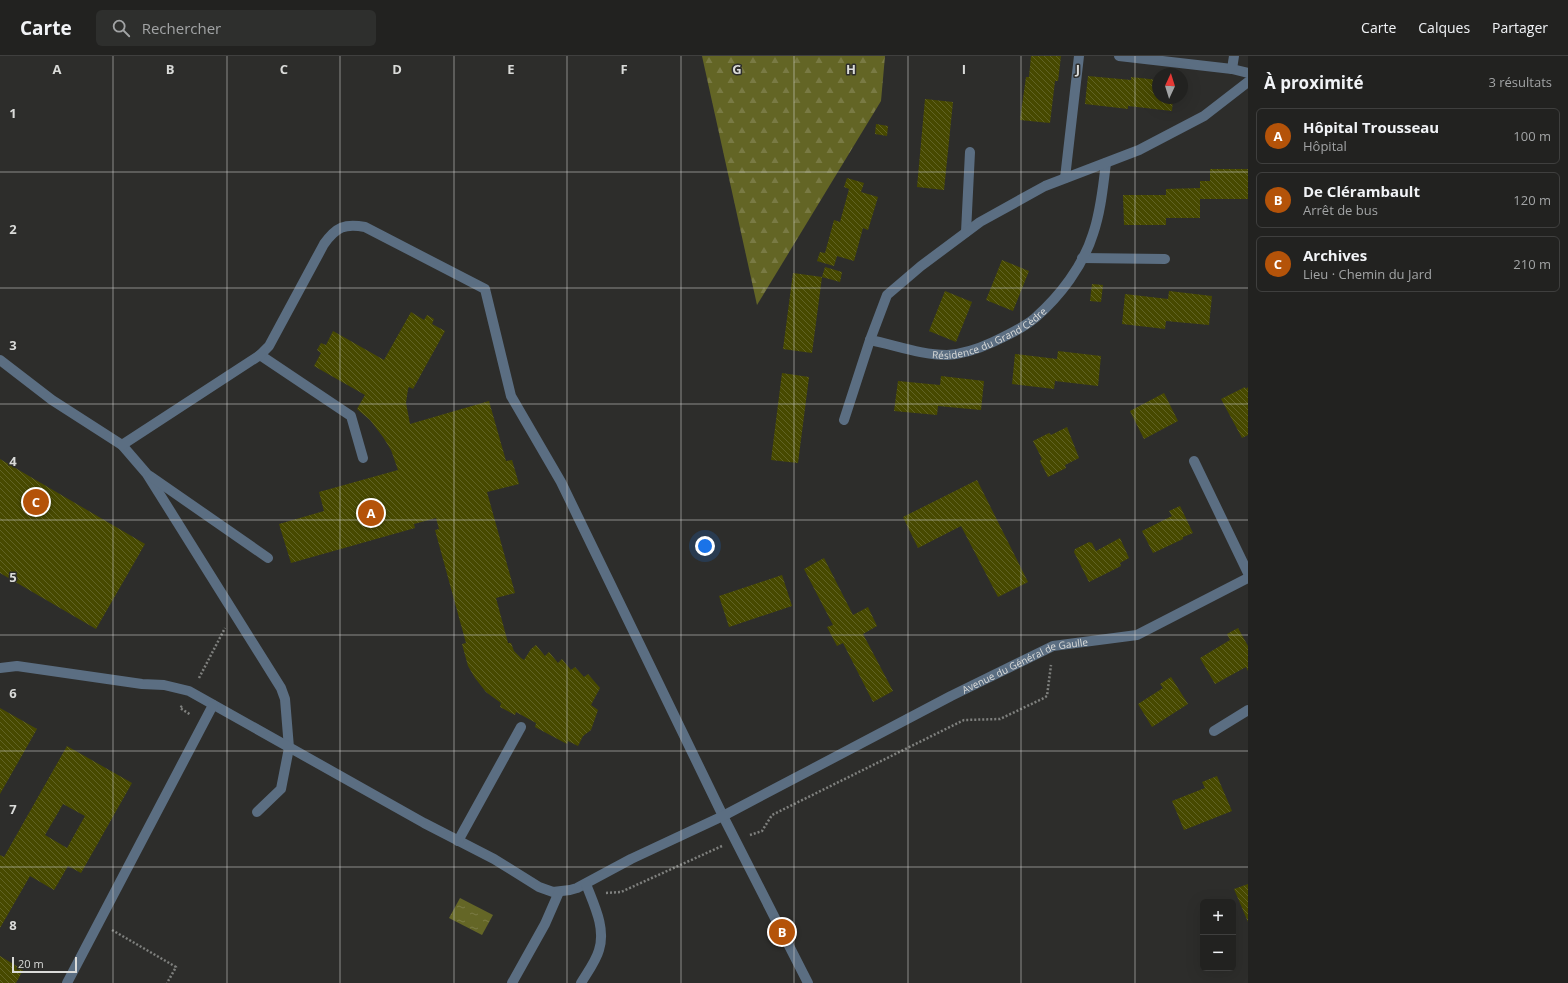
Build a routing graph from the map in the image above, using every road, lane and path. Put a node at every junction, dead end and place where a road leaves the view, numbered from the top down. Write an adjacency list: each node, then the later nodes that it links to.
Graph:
1 (1079, 56): 9 (street)
2 (1119, 56): 4 (street)
3 (1234, 56): 4 (street)
4 (1232, 69): 5 (street)
5 (1248, 73)
6 (1248, 82): 8 (street)
7 (970, 152): 10 (street)
8 (1106, 163): 9 (street); 11 (street, Résidence du Grand Cèdre)
9 (1065, 178): 10 (street)
10 (966, 232): 13 (street)
11 (1082, 258): 12 (street); 13 (street, Résidence du Grand Cèdre)
12 (1165, 259)
13 (870, 340): 16 (street)
14 (260, 355): 17 (street); 18 (street); 35 (street)
15 (0, 360): 17 (street)
16 (844, 420)
17 (122, 445): 20 (street)
18 (363, 458)
19 (1194, 461): 22 (street)
20 (147, 474): 21 (street); 24 (street)
21 (268, 558)
22 (1248, 574)
23 (1248, 578): 25 (street, Avenue du Général de Gaulle)
24 (236, 617): 27 (path); 33 (street)
25 (1053, 646): 35 (street, Avenue du Général de Gaulle); 36 (path)
26 (0, 668): 27 (street)
27 (192, 693): 28 (street); 30 (path)
28 (213, 705): 30 (street); 33 (street)
29 (1248, 710): 32 (street)
30 (204, 724): 42 (street)
31 (521, 727): 37 (street)
32 (1214, 730)
33 (289, 748): 34 (street); 37 (street)
34 (257, 812)
35 (723, 816): 36 (street); 38 (street)
36 (736, 840): 40 (path); 46 (street)
37 (458, 841): 39 (street)
38 (586, 884): 39 (street); 40 (street)
39 (560, 892): 44 (street)
40 (590, 895): 45 (street)
41 (108, 928): 43 (path)
42 (67, 983)
43 (167, 983)
44 (512, 983)
45 (581, 983)
46 (808, 983)

